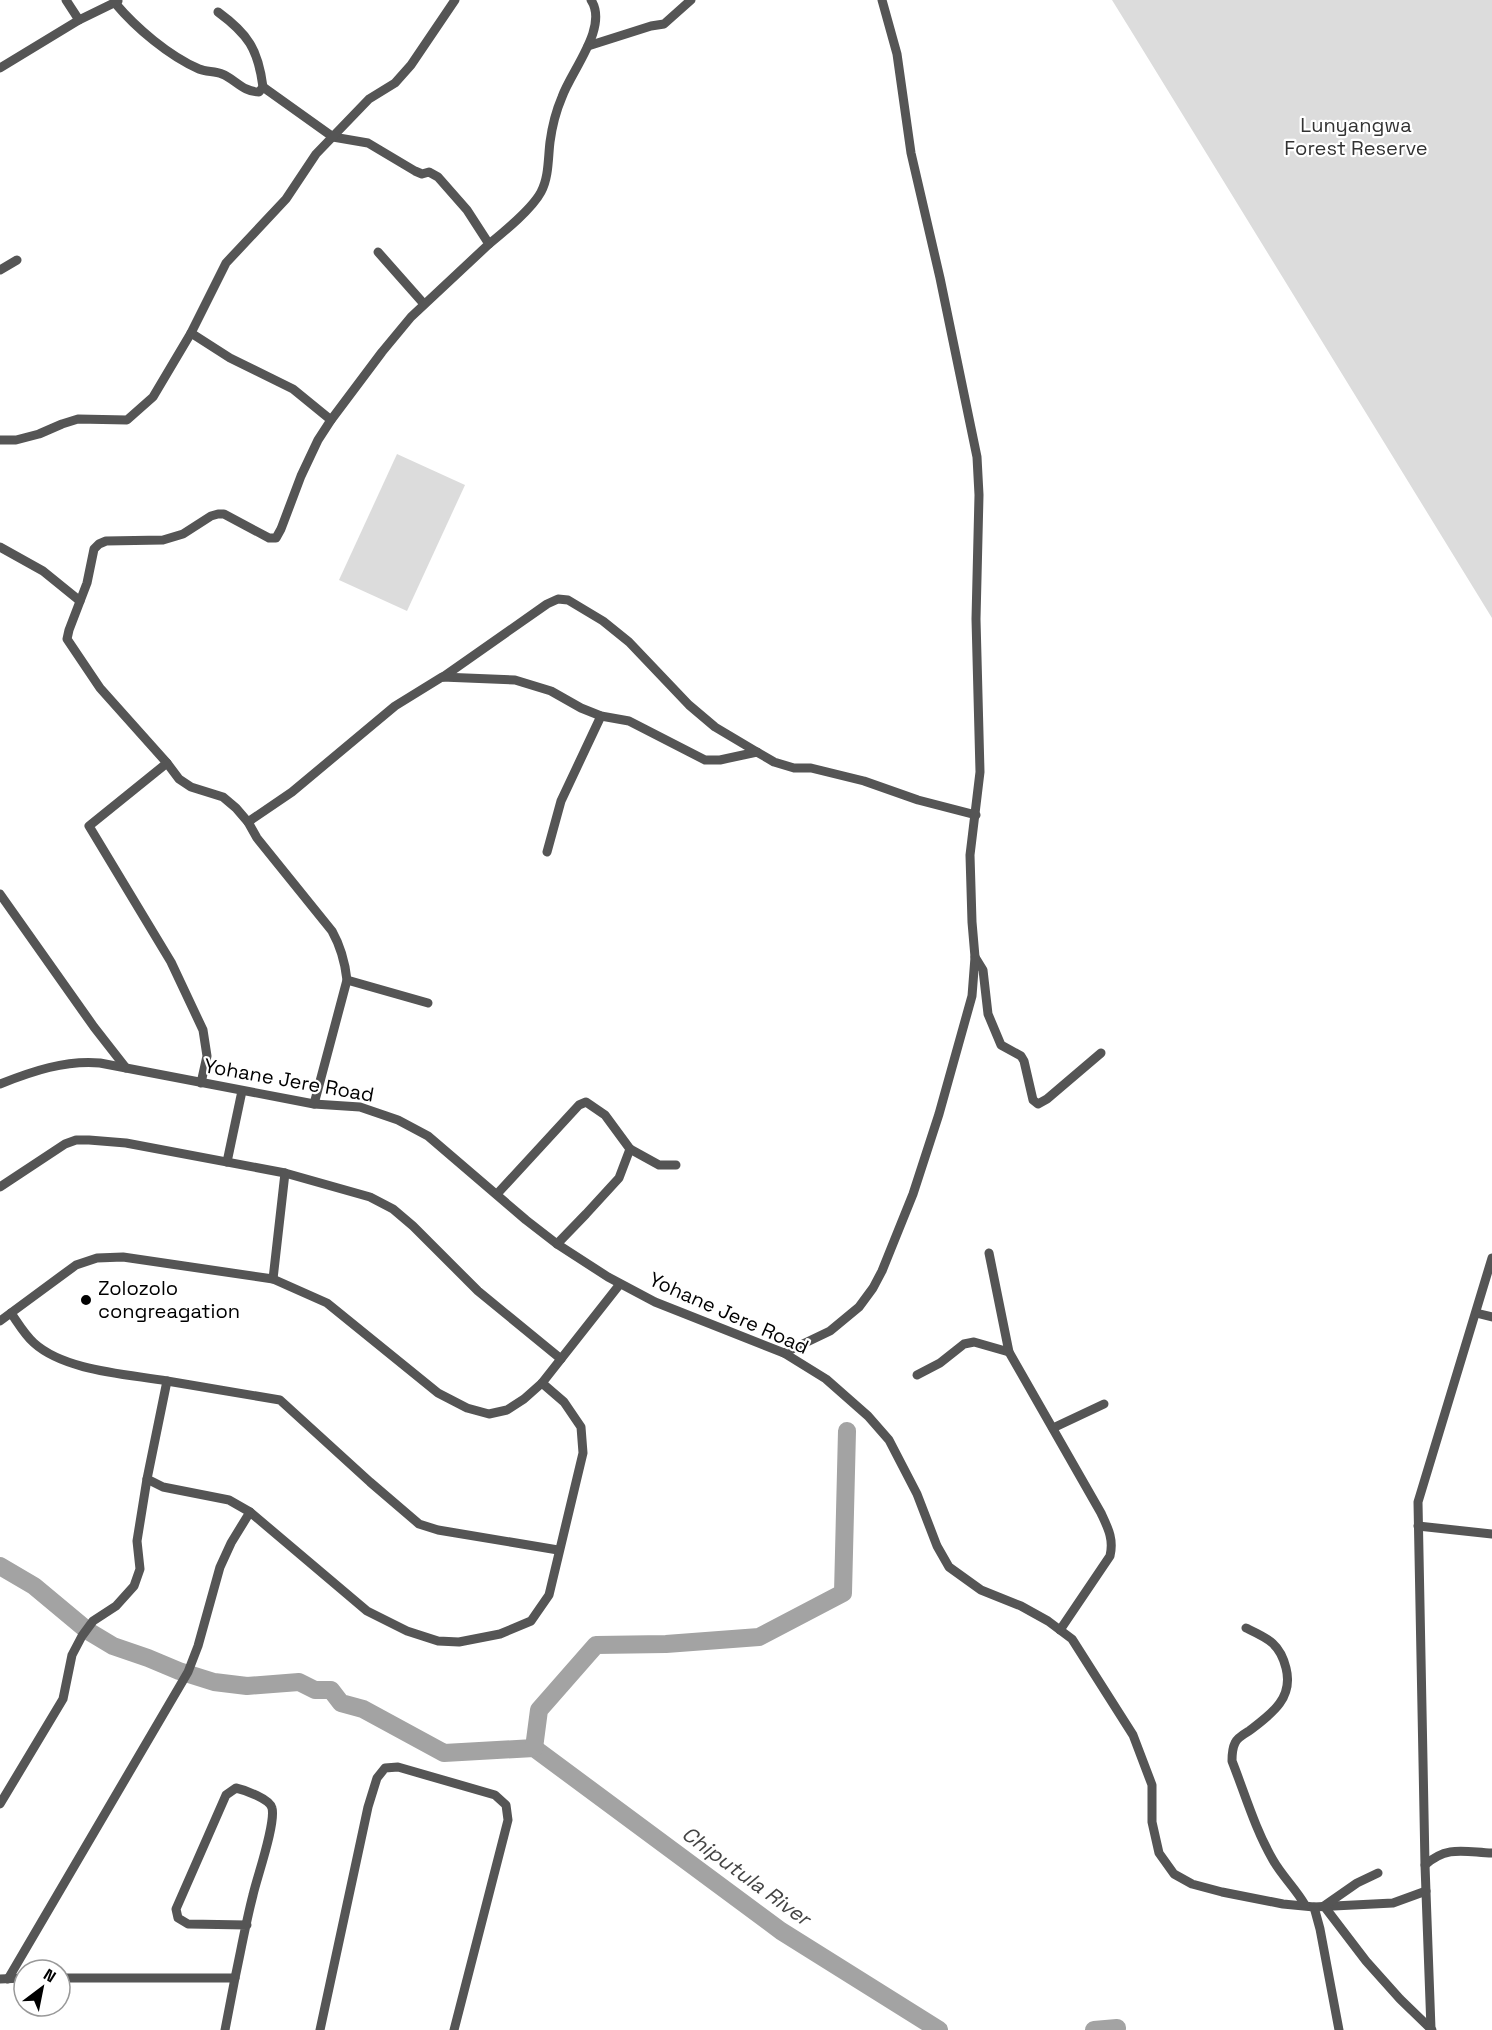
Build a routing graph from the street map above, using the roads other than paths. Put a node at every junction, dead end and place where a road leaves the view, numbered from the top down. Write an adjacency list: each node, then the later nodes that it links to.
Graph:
1 (66, 0): 8 (street)
2 (455, 0): 12 (street)
3 (591, 0): 9 (street)
4 (691, 0): 9 (street)
5 (882, 0): 27 (street)
6 (117, 2): 8 (street); 11 (street)
7 (218, 12): 11 (street)
8 (79, 20): 10 (street)
9 (588, 46): 13 (street)
10 (0, 68)
11 (263, 87): 12 (street)
12 (333, 137): 13 (street); 18 (street)
13 (489, 244): 17 (street)
14 (378, 252): 17 (street)
15 (17, 260): 16 (street)
16 (0, 270)
17 (424, 304): 19 (street)
18 (191, 333): 19 (street); 20 (street)
19 (331, 420): 22 (street)
20 (0, 440)
21 (0, 548): 22 (street)
22 (80, 601): 26 (street)
23 (442, 677): 24 (street); 25 (street); 28 (street)
24 (601, 716): 25 (street); 29 (street)
25 (757, 752): 27 (street)
26 (167, 763): 28 (street); 38 (street)
27 (976, 815): 33 (street)
28 (248, 822): 34 (street)
29 (547, 852)
30 (0, 894): 31 (street)
31 (9, 906): 32 (street); 37 (street)
32 (0, 912)
33 (975, 957): 36 (street); 58 (street)
34 (347, 980): 35 (street); 41 (street)
35 (428, 1003)
36 (1101, 1053)
37 (126, 1068): 38 (street, Yohane Jere Road); 39 (street, Yohane Jere Road)
38 (201, 1083): 40 (street, Yohane Jere Road)
39 (0, 1084)
40 (242, 1091): 41 (street, Yohane Jere Road); 43 (street)
41 (314, 1104): 47 (street, Yohane Jere Road)
42 (630, 1149): 44 (street); 47 (street); 48 (street)
43 (227, 1162): 45 (street); 46 (street)
44 (676, 1165)
45 (285, 1173): 51 (street); 59 (street)
46 (0, 1187)
47 (497, 1194): 48 (street, Yohane Jere Road)
48 (557, 1244): 52 (street, Yohane Jere Road)
49 (989, 1253): 57 (street)
50 (1492, 1258): 54 (street)
51 (273, 1278): 53 (street); 62 (street)
52 (620, 1284): 58 (street, Yohane Jere Road); 59 (street)
53 (11, 1313): 56 (street); 61 (street)
54 (1476, 1313): 55 (street); 67 (street)
55 (1492, 1317)
56 (0, 1321)
57 (1009, 1352): 60 (street); 64 (street)
58 (784, 1353): 71 (street, Yohane Jere Road)
59 (561, 1359): 62 (street)
60 (917, 1375)
61 (167, 1382): 65 (street); 69 (street)
62 (542, 1383): 69 (street)
63 (1104, 1404): 64 (street)
64 (1053, 1428): 71 (street)
65 (147, 1479): 66 (street); 72 (street)
66 (250, 1512): 69 (street); 82 (street)
67 (1418, 1527): 68 (street); 74 (street)
68 (1492, 1534)
69 (558, 1550)
70 (1246, 1628): 77 (street)
71 (1060, 1630): 77 (street, Yohane Jere Road)
72 (0, 1804)
73 (1492, 1853): 74 (street)
74 (1425, 1865): 76 (street)
75 (1378, 1873): 78 (street)
76 (1426, 1890): 78 (street, Yohane Jere Road); 87 (street)
77 (1310, 1906): 78 (street, Yohane Jere Road); 86 (street)
78 (1324, 1906): 87 (street)
79 (247, 1925): 79 (street); 81 (street)
80 (72, 1978): 81 (street)
81 (235, 1978): 83 (street)
82 (4, 1979)
83 (225, 2030)
84 (320, 2030): 85 (street)
85 (454, 2030)
86 (1339, 2030)
87 (1432, 2030)

